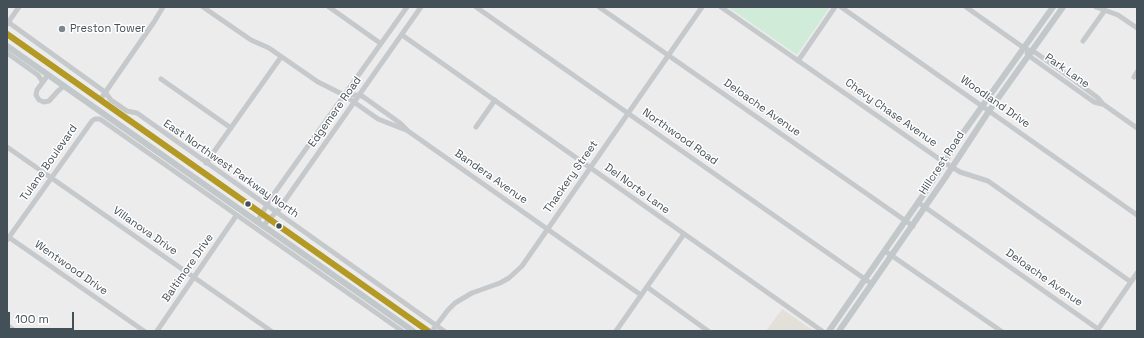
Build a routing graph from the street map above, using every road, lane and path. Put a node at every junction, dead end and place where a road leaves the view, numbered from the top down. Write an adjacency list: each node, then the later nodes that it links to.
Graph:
1 (19, 7): 18 (street)
2 (163, 7): 35 (street)
3 (203, 7): 29 (street, Bandera Avenue)
4 (329, 7): 23 (street)
5 (406, 7): 23 (street, Edgemere Road)
6 (421, 7): 21 (street, Edgemere Road)
7 (476, 7): 43 (street, Northwood Road)
8 (599, 7): 28 (street, Deloache Avenue)
9 (702, 7): 28 (street, Thackery Street)
10 (721, 7): 30 (street, Chevy Chase Avenue)
11 (835, 7): 30 (street)
12 (841, 7): 41 (street, Woodland Drive)
13 (966, 7): 25 (street, Park Lane)
14 (1053, 7): 25 (main road, Hillcrest Road)
15 (1063, 7): 27 (main road, Hillcrest Road)
16 (1096, 7): 17 (street)
17 (1105, 8): 19 (street); 22 (street)
18 (8, 23): 35 (street, East Northwest Parkway North)
19 (1137, 28)
20 (7, 34): 38 (main road)
21 (402, 35): 37 (street, Edgemere Road); 39 (street, Del Norte Lane)
22 (1083, 41)
23 (380, 43): 36 (street, Edgemere Road)
24 (7, 46): 31 (main road)
25 (1024, 48): 27 (street, Park Lane); 41 (main road, Hillcrest Road)
26 (7, 53): 33 (street)
27 (1030, 53): 42 (main road, Hillcrest Road); 46 (street, Park Lane)
28 (669, 55): 43 (street, Thackery Street); 62 (street, Deloache Avenue)
29 (281, 57): 36 (street, Bandera Avenue); 45 (street)
30 (798, 61): 50 (street, Chevy Chase Avenue)
31 (48, 75): 33 (street); 34 (main road); 38 (main road)
32 (161, 79): 45 (street)
33 (43, 82): 34 (street)
34 (64, 86): 63 (main road)
35 (105, 92): 38 (street); 49 (street, East Northwest Parkway North)
36 (344, 95): 37 (street, Bandera Avenue); 40 (street, Bandera Avenue); 55 (street, Edgemere Road)
37 (360, 95): 40 (street, Edgemere Road); 47 (street, Bandera Avenue)
38 (99, 100): 58 (main road)
39 (495, 100): 44 (street); 51 (street, Del Norte Lane)
40 (354, 103): 47 (street, Bandera Avenue); 57 (street, Edgemere Road)
41 (982, 106): 42 (street, Woodland Drive); 50 (main road, Hillcrest Road)
42 (989, 110): 52 (main road, Hillcrest Road); 59 (street, Woodland Drive)
43 (628, 113): 51 (street, Thackery Street); 72 (street, Northwood Road)
44 (476, 127)
45 (230, 128): 49 (street)
46 (1137, 128)
47 (408, 131): 65 (street, Bandera Avenue)
48 (7, 147): 53 (street, Villanova Drive)
49 (206, 163): 55 (street, East Northwest Parkway North)
50 (945, 163): 52 (street, Chevy Chase Avenue); 54 (main road, Hillcrest Road)
51 (590, 167): 65 (street, Thackery Street); 66 (street, Del Norte Lane)
52 (952, 167): 56 (main road, Hillcrest Road); 73 (street, Chevy Chase Avenue)
53 (51, 178): 60 (street, Tulane Boulevard); 67 (street, Tulane Boulevard); 71 (street, Villanova Drive)
54 (918, 203): 56 (street, Deloache Avenue); 62 (main road, Hillcrest Road)
55 (266, 206): 57 (street, East Northwest Parkway North); 58 (street, Edgemere Road)
56 (925, 207): 64 (main road, Hillcrest Road); 79 (street, Deloache Avenue)
57 (276, 213): 61 (street, Edgemere Road); 78 (street, East Northwest Parkway North)
58 (261, 214): 61 (main road); 63 (street, Edgemere Road)
59 (1137, 215)
60 (236, 216): 71 (street, Baltimore Drive); 84 (street)
61 (270, 220): 63 (street, Edgemere Road); 86 (main road)
62 (906, 221): 64 (street, Deloache Avenue); 68 (main road, Hillcrest Road)
63 (260, 224): 85 (main road)
64 (913, 226): 69 (main road, Hillcrest Road)
65 (548, 228): 76 (street, Bandera Avenue); 78 (street, Thackery Street)
66 (684, 234): 75 (street); 91 (street, Del Norte Lane)
67 (8, 238): 81 (street, Wentwood Drive)
68 (885, 251): 69 (street); 72 (main road, Hillcrest Road)
69 (892, 255): 74 (main road, Hillcrest Road); 94 (street)
70 (1137, 273): 73 (street)
71 (194, 277): 82 (street, Baltimore Drive); 83 (street, Villanova Drive)
72 (866, 279): 74 (street, Northwood Road); 92 (main road, Hillcrest Road)
73 (1131, 282): 79 (street)
74 (872, 284): 93 (main road, Hillcrest Road)
75 (647, 288): 76 (street); 90 (street)
76 (642, 295): 89 (street)
77 (7, 325): 80 (street)
78 (436, 325): 87 (street, Thackery Street); 88 (street, East Northwest Parkway North)
79 (1097, 330)
80 (15, 331)
81 (144, 331)
82 (157, 331)
83 (271, 331)
84 (402, 331)
85 (413, 331)
86 (428, 331)
87 (432, 331)
88 (444, 331)
89 (616, 331)
90 (708, 331)
91 (822, 331)
92 (829, 331)
93 (839, 331)
94 (1001, 331)

